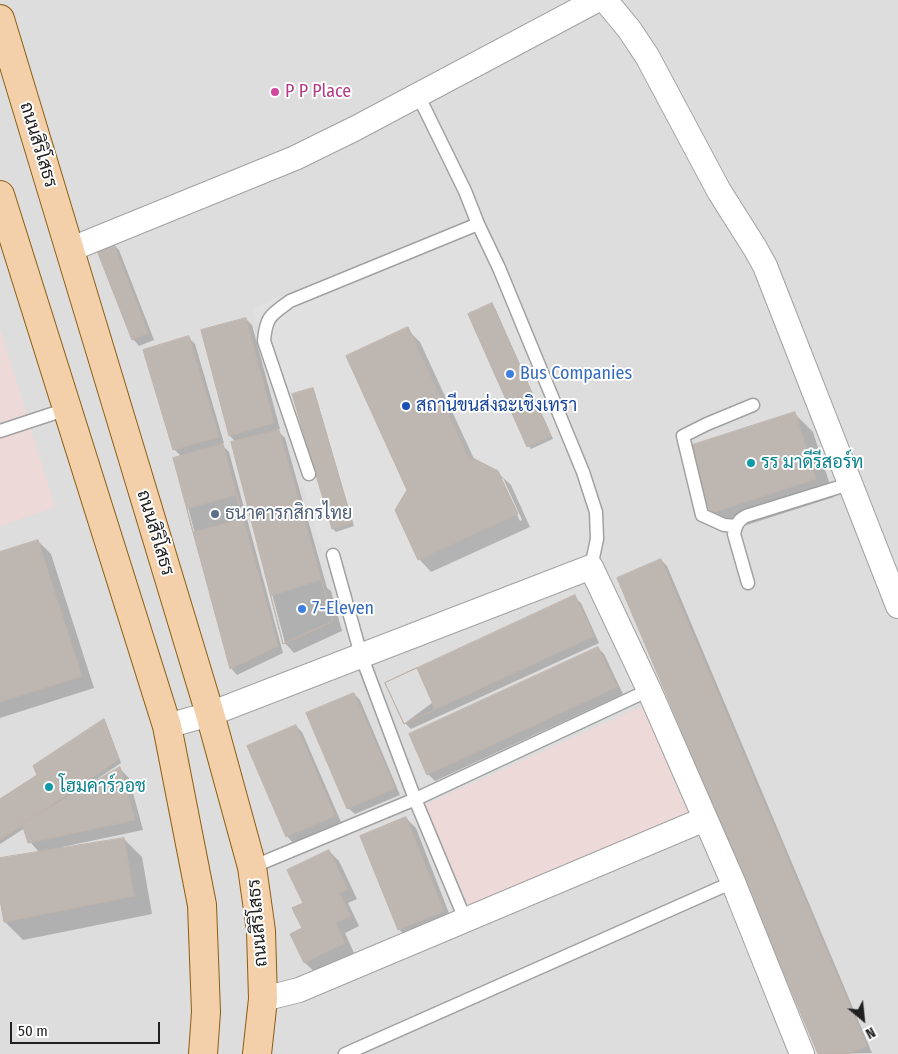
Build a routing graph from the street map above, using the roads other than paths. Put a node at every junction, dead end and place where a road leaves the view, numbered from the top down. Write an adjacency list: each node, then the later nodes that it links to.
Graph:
1 (597, 0): 4 (street)
2 (605, 0): 12 (street)
3 (0, 20): 7 (main road, ถนนสิริโสธร)
4 (418, 95): 6 (lane); 7 (street)
5 (0, 195): 9 (main road)
6 (478, 224): 11 (lane); 15 (lane)
7 (69, 250): 20 (main road, ถนนสิริโสธร)
8 (753, 405): 13 (lane)
9 (67, 409): 10 (lane); 21 (main road)
10 (0, 430)
11 (309, 474)
12 (850, 484): 13 (lane); 17 (street)
13 (736, 526): 16 (lane)
14 (333, 555): 18 (lane)
15 (591, 567): 18 (street); 19 (street)
16 (748, 582)
17 (898, 606)
18 (361, 655): 20 (street); 22 (lane)
19 (649, 690): 22 (lane); 23 (street)
20 (210, 714): 21 (street); 24 (main road, ถนนสิริโสธร)
21 (166, 726): 28 (main road)
22 (415, 799): 24 (lane); 26 (lane)
23 (705, 819): 25 (street); 26 (street)
24 (252, 867): 27 (main road, ถนนสิริโสธร)
25 (733, 882): 30 (lane); 31 (street)
26 (465, 919): 27 (street)
27 (263, 998): 29 (main road, ถนนสิริโสธร)
28 (203, 1054)
29 (257, 1054)
30 (344, 1054)
31 (802, 1054)

